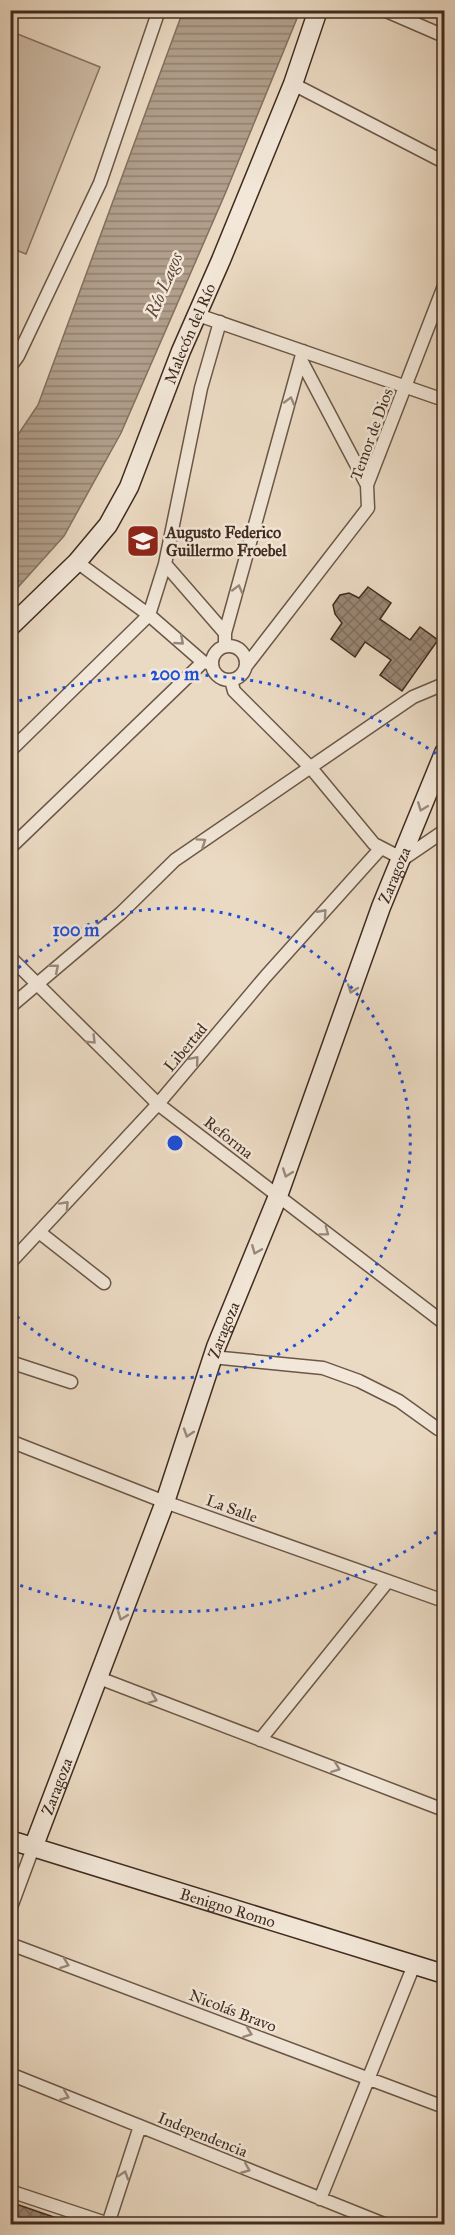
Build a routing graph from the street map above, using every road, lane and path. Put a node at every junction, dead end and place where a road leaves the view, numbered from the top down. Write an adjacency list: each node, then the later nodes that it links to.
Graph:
1 (159, 10): 11 (street)
2 (318, 10): 5 (street, Malecón del Río)
3 (384, 10): 4 (street)
4 (444, 36)
5 (292, 84): 6 (street); 8 (street, Malecón del Río)
6 (444, 162)
7 (444, 286): 12 (street, Temor de Dios)
8 (198, 315): 9 (street); 15 (street, Malecón del Río)
9 (220, 322): 10 (street); 16 (street)
10 (302, 355): 12 (street); 14 (street); 19 (street, one-way to 10)
11 (10, 367)
12 (406, 387): 13 (street); 14 (street, Temor de Dios)
13 (444, 400)
14 (367, 485): 21 (street, Temor de Dios)
15 (77, 562): 17 (street); 18 (street, Malecón del Río)
16 (165, 564): 17 (street); 19 (street)
17 (149, 615): 20 (street, one-way to 20); 24 (street)
18 (10, 627)
19 (225, 640): 20 (street); 21 (street)
20 (207, 663): 22 (street); 28 (street)
21 (246, 666): 22 (street)
22 (231, 680): 26 (street)
23 (444, 684): 26 (street)
24 (10, 751)
25 (444, 753): 30 (street, Zaragoza, one-way to 30)
26 (311, 768): 29 (street); 32 (street, one-way to 26)
27 (444, 831): 30 (street)
28 (10, 848)
29 (381, 848): 30 (street); 34 (street, Libertad, one-way to 29)
30 (403, 859): 35 (street, Zaragoza, one-way to 35)
31 (10, 957): 32 (street, Reforma)
32 (36, 984): 33 (street); 34 (street, Reforma, one-way to 34)
33 (10, 1007)
34 (158, 1104): 35 (street, Reforma); 36 (street, Libertad, one-way to 34)
35 (278, 1196): 39 (street, Reforma, one-way to 39); 40 (street, Zaragoza, one-way to 40)
36 (39, 1232): 37 (street, Libertad); 38 (street)
37 (10, 1263)
38 (104, 1283)
39 (444, 1323)
40 (213, 1357): 43 (street); 45 (street, Zaragoza, one-way to 45)
41 (10, 1362): 42 (street)
42 (71, 1382)
43 (444, 1431)
44 (10, 1441): 45 (street, La Salle)
45 (165, 1502): 46 (street, La Salle); 48 (street, Zaragoza, one-way to 48)
46 (388, 1581): 47 (street, La Salle); 49 (street)
47 (444, 1601)
48 (99, 1678): 49 (street, one-way to 49); 52 (street, Zaragoza)
49 (260, 1740): 50 (street, one-way to 50)
50 (444, 1810)
51 (10, 1840): 52 (street, Benigno Romo)
52 (33, 1848): 53 (street, Zaragoza); 55 (street, Benigno Romo)
53 (10, 1910)
54 (10, 1944): 58 (street, Nicolás Bravo, one-way to 58)
55 (414, 1965): 56 (street, Benigno Romo); 58 (street)
56 (444, 1974)
57 (10, 2074): 60 (street, Independencia, one-way to 60)
58 (369, 2078): 59 (street, Nicolás Bravo); 62 (street)
59 (444, 2107)
60 (140, 2126): 62 (street, Independencia, one-way to 62); 64 (street, one-way to 60)
61 (10, 2191): 63 (street)
62 (320, 2199): 65 (street, Independencia)
63 (87, 2221): 64 (street)
64 (109, 2224)
65 (384, 2224)

